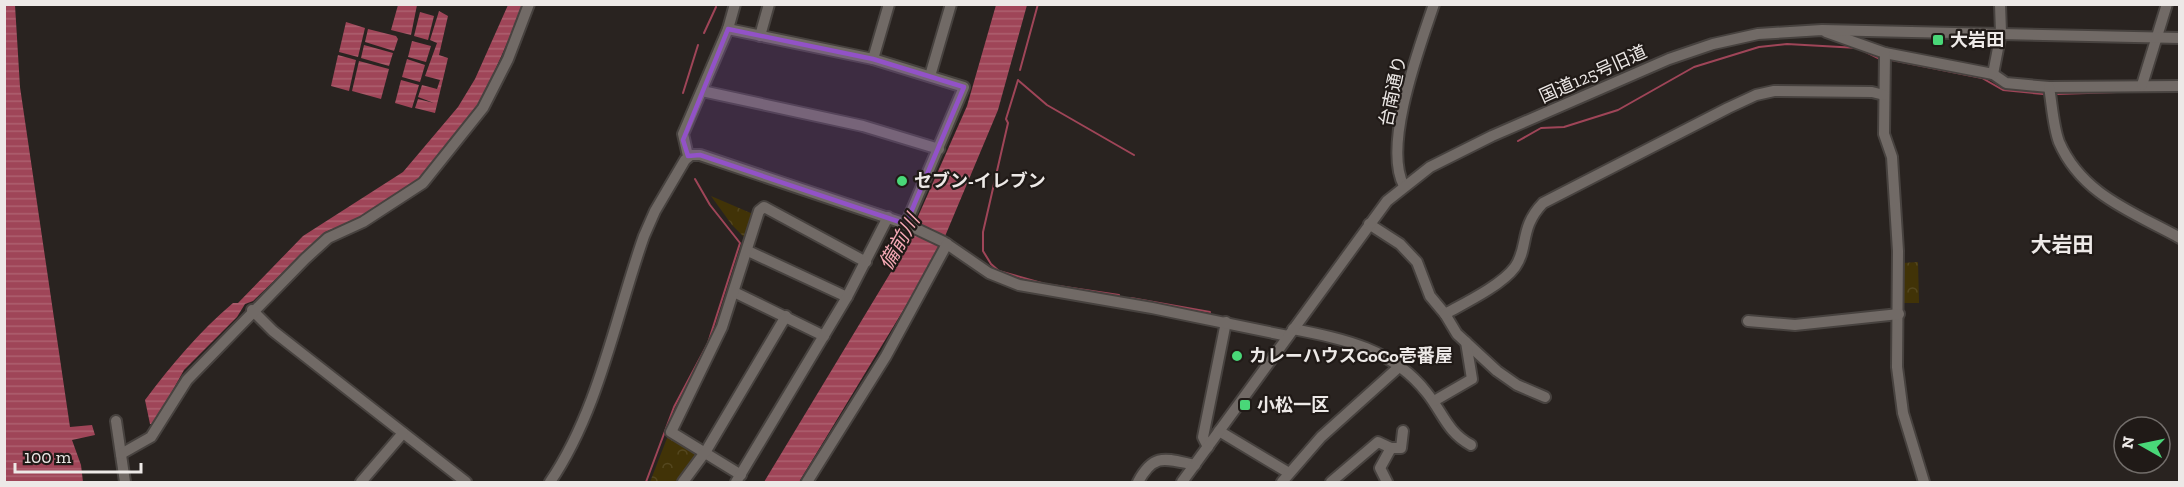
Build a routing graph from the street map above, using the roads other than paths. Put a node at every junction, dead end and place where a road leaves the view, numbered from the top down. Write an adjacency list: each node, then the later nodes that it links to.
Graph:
1 (529, 4): 36 (street)
2 (735, 4): 9 (street)
3 (770, 4): 12 (street)
4 (889, 4): 16 (street)
5 (951, 4): 18 (street)
6 (1434, 4): 26 (street, 台南通り)
7 (2000, 4): 11 (street)
8 (2167, 4): 13 (street)
9 (728, 29): 12 (street); 22 (street)
10 (1822, 30): 11 (street, 国道125号旧道); 15 (street); 26 (street, 国道125号旧道)
11 (2001, 33): 13 (street, 国道125号旧道); 17 (street)
12 (760, 36): 16 (street)
13 (2158, 37): 14 (street, 国道125号旧道); 19 (street)
14 (2180, 38)
15 (1885, 53): 17 (street); 23 (street)
16 (873, 59): 18 (street)
17 (1993, 74): 20 (street)
18 (930, 76): 24 (street)
19 (2142, 85): 20 (street); 21 (street)
20 (2049, 87): 30 (street)
21 (2180, 87)
22 (702, 91): 24 (street); 25 (street)
23 (1884, 95): 37 (street); 38 (street)
24 (939, 149): 29 (street)
25 (687, 156): 27 (street); 63 (street)
26 (1404, 186): 28 (street, 国道125号旧道)
27 (888, 217): 29 (street); 33 (street)
28 (1369, 224): 37 (street); 42 (street, 国道125号旧道)
29 (908, 225): 31 (street)
30 (2180, 238)
31 (946, 243): 41 (street); 65 (street)
32 (748, 251): 33 (street); 34 (street); 35 (street)
33 (866, 262): 35 (street)
34 (734, 292): 39 (street); 55 (street)
35 (847, 297): 43 (street)
36 (252, 310): 51 (street); 56 (street)
37 (1445, 314): 44 (street)
38 (1899, 314): 40 (street); 71 (street)
39 (786, 316): 43 (street); 55 (street)
40 (1748, 321)
41 (1226, 322): 42 (street); 53 (street)
42 (1290, 332): 45 (street); 50 (street, 国道125号旧道)
43 (824, 336): 59 (street)
44 (1466, 342): 46 (street); 47 (street)
45 (1400, 366): 47 (street); 58 (street)
46 (1545, 397)
47 (1434, 401): 52 (street)
48 (116, 421): 56 (street)
49 (1403, 431): 54 (street)
50 (1219, 432): 53 (street, 国道125号旧道); 58 (street)
51 (403, 433): 61 (street); 62 (street)
52 (1471, 445)
53 (1208, 447): 57 (street, 国道125号旧道)
54 (1390, 448): 69 (street); 70 (street)
55 (706, 451): 59 (street); 64 (street)
56 (121, 454): 60 (street)
57 (1195, 465): 66 (street); 67 (street, 国道125号旧道)
58 (1289, 473): 68 (street)
59 (739, 479)
60 (125, 483)
61 (361, 483)
62 (466, 483)
63 (550, 483)
64 (683, 483)
65 (807, 483)
66 (1138, 483)
67 (1182, 483)
68 (1282, 483)
69 (1331, 483)
70 (1387, 483)
71 (1924, 483)

